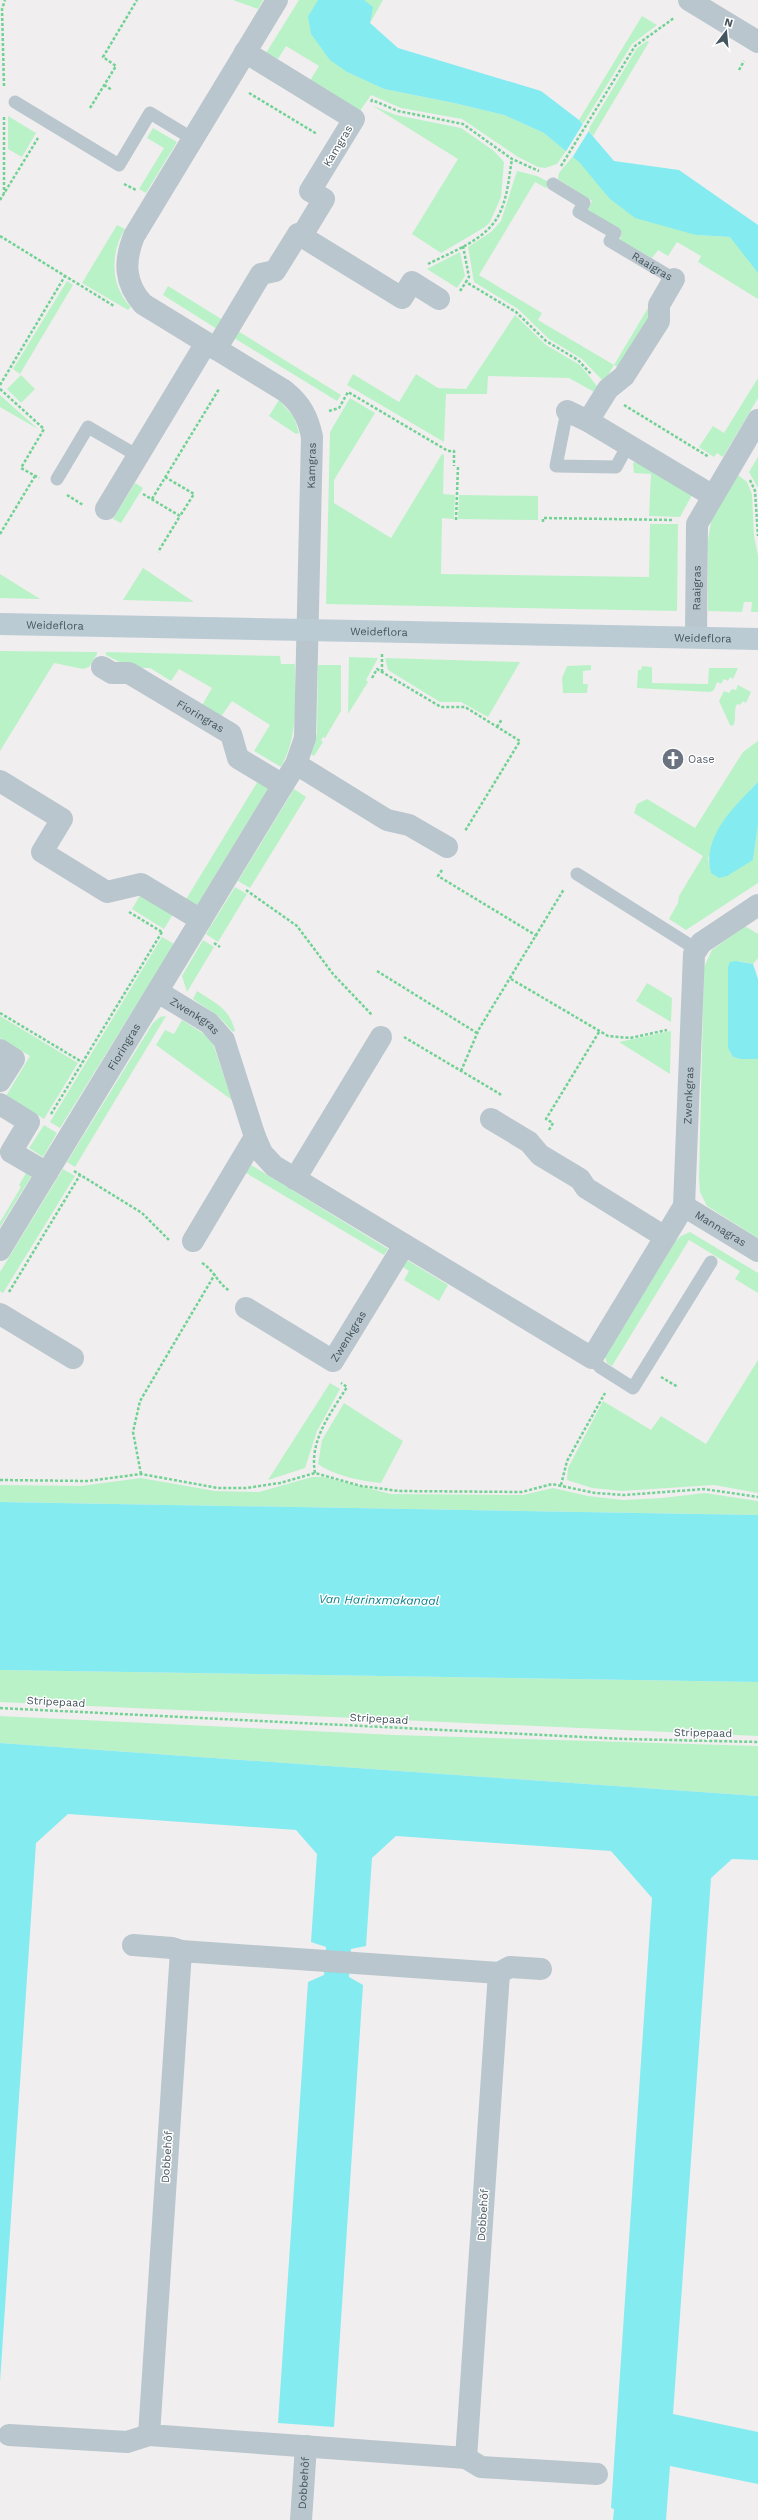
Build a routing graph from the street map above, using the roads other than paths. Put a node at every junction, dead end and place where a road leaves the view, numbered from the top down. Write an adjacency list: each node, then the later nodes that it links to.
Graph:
1 (277, 0): 4 (street, Kamgras)
2 (684, 7): 3 (street)
3 (758, 42)
4 (245, 52): 6 (street, Kamgras); 8 (street, Kamgras)
5 (15, 102): 6 (lane)
6 (193, 139): 11 (street, Kamgras)
7 (553, 184): 9 (lane, Raaigras)
8 (301, 237): 10 (street); 11 (street, Kamgras)
9 (674, 279): 14 (street, Raaigras)
10 (449, 296)
11 (211, 346): 16 (street, Kamgras); 21 (street, Kamgras)
12 (567, 411): 14 (street); 15 (lane)
13 (758, 420): 18 (street, Raaigras)
14 (588, 421): 15 (street)
15 (628, 445): 18 (street)
16 (138, 456): 17 (lane); 19 (street, Kamgras)
17 (57, 479)
18 (713, 496): 22 (street, Raaigras)
19 (98, 509)
20 (0, 624): 21 (street, Weideflora)
21 (307, 630): 22 (street, Weideflora); 25 (street, Fioringras)
22 (696, 637): 23 (street, Weideflora)
23 (758, 639)
24 (102, 667): 27 (street, Fioringras)
25 (296, 764): 27 (street, Fioringras); 28 (street)
26 (0, 781): 31 (street)
27 (283, 786): 31 (street, Fioringras)
28 (451, 850)
29 (573, 878): 32 (lane)
30 (758, 905): 32 (street)
31 (201, 920): 33 (street, Fioringras)
32 (696, 949): 42 (street, Zwenkgras)
33 (158, 992): 39 (street, Zwenkgras); 40 (street, Fioringras)
34 (391, 1036): 41 (street)
35 (0, 1050): 36 (street)
36 (0, 1081)
37 (0, 1104): 40 (street)
38 (491, 1119): 43 (street)
39 (255, 1137): 41 (street, Zwenkgras); 45 (street)
40 (51, 1166): 46 (street, Fioringras)
41 (296, 1179): 44 (street, Zwenkgras)
42 (684, 1206): 43 (street, Zwenkgras); 47 (street, Mannagras)
43 (666, 1237): 52 (street, Zwenkgras)
44 (404, 1245): 49 (street, Zwenkgras); 52 (street, Zwenkgras)
45 (188, 1249)
46 (0, 1250)
47 (758, 1251)
48 (711, 1262): 52 (lane, Zwenkgras)
49 (246, 1308)
50 (0, 1314): 51 (street)
51 (73, 1358)
52 (592, 1358)
53 (134, 1945): 54 (street)
54 (181, 1951): 56 (street); 58 (street, Dobbehôf)
55 (541, 1969): 56 (street)
56 (499, 1973): 60 (street, Dobbehôf)
57 (9, 2435): 58 (street, Dobbehôf)
58 (149, 2435): 59 (street, Dobbehôf)
59 (306, 2446): 60 (street, Dobbehôf); 62 (street, Dobbehôf)
60 (466, 2458): 61 (street, Dobbehôf)
61 (597, 2474)
62 (301, 2520)

